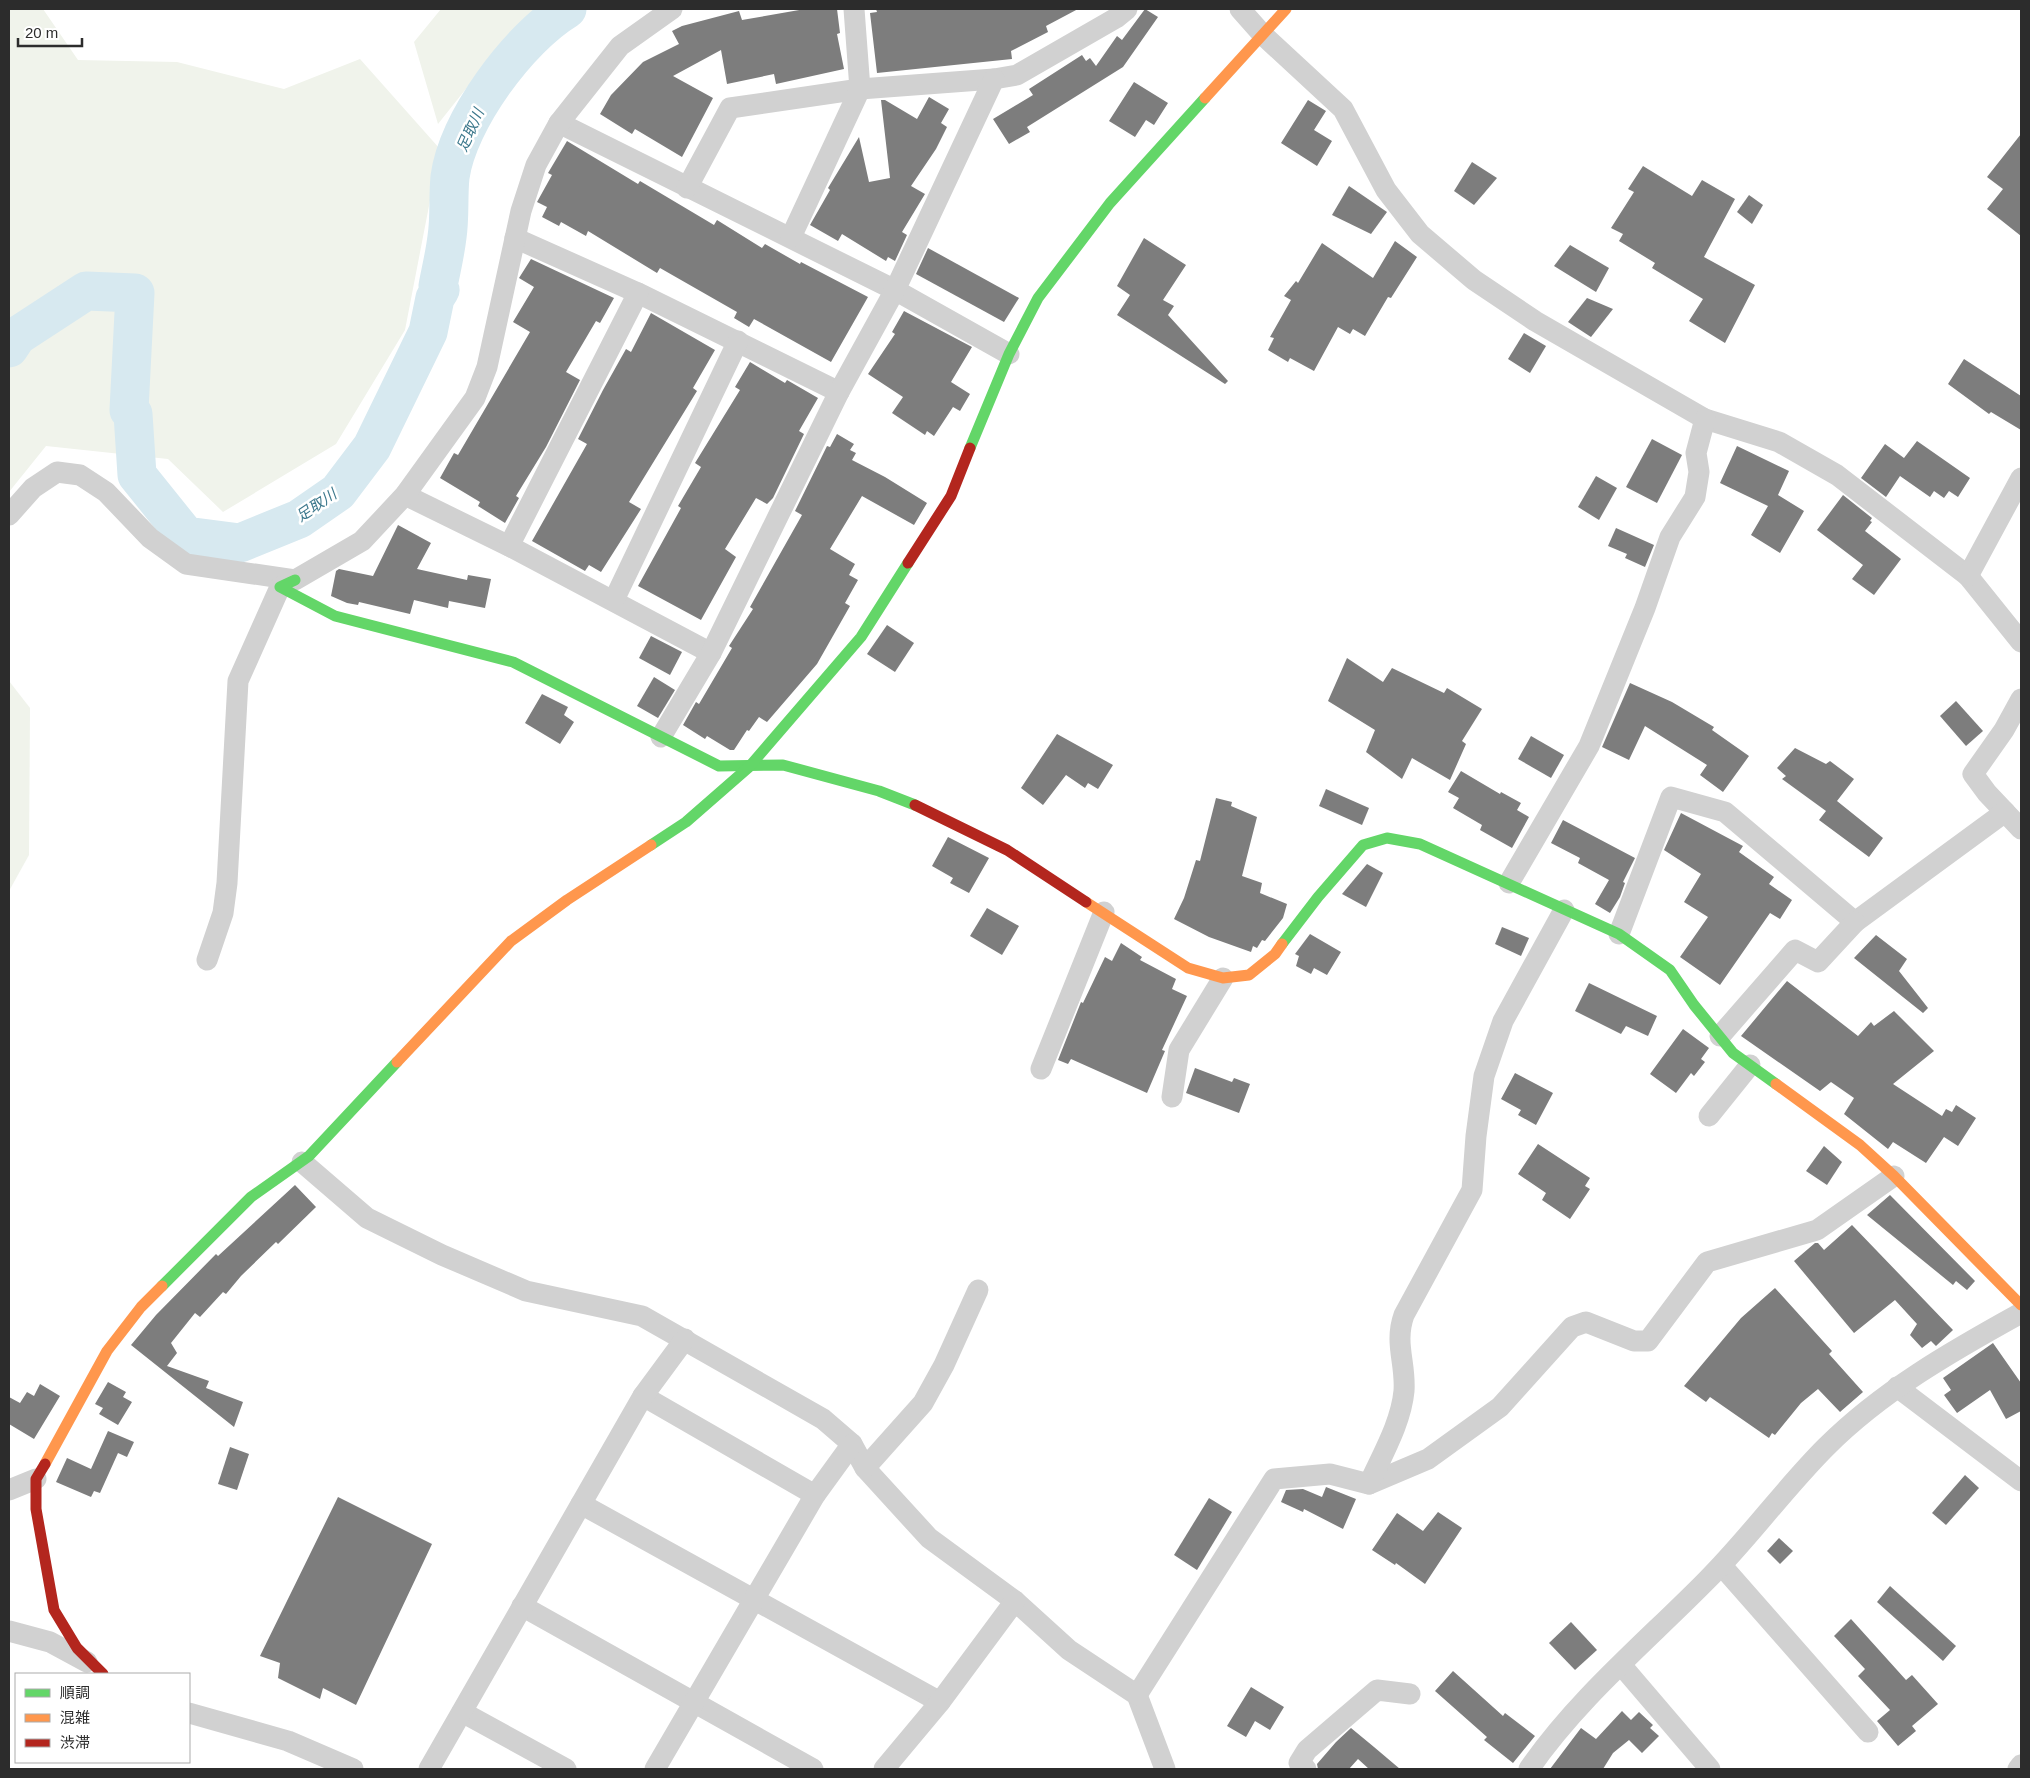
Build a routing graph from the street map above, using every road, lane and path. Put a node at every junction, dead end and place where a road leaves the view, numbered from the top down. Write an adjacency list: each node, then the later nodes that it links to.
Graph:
1 (672, 9): 9 (street)
2 (854, 9): 8 (street)
3 (1127, 9): 7 (street)
4 (1240, 9): 6 (street)
5 (1286, 9): 6 (street)
6 (1263, 35): 16 (street); 18 (street)
7 (994, 80): 8 (street); 13 (street)
8 (860, 89): 10 (street); 11 (street)
9 (559, 122): 10 (street); 12 (street)
10 (687, 188): 11 (street)
11 (791, 237): 13 (street)
12 (515, 238): 14 (street); 20 (street)
13 (895, 290): 16 (street); 17 (street)
14 (638, 293): 15 (street); 22 (street)
15 (738, 342): 17 (street); 25 (street)
16 (1009, 354): 30 (street)
17 (839, 392): 27 (street)
18 (1705, 419): 23 (street); 33 (street)
19 (2021, 478): 23 (street)
20 (405, 495): 22 (street); 24 (street)
21 (9, 515): 24 (street)
22 (509, 546): 25 (street)
23 (1968, 576): 26 (street)
24 (288, 584): 29 (street); 38 (street)
25 (614, 600): 27 (street)
26 (2021, 642)
27 (711, 653): 29 (street)
28 (2021, 699): 31 (street)
29 (661, 736): 30 (street)
30 (749, 767): 35 (street); 45 (street)
31 (2005, 812): 32 (street); 36 (street)
32 (2021, 828)
33 (1510, 883): 34 (street); 39 (street)
34 (1564, 910): 37 (street); 57 (street)
35 (1104, 912): 39 (street); 42 (street)
36 (1855, 922): 37 (street); 40 (street)
37 (1619, 934): 40 (street)
38 (207, 960)
39 (1223, 978): 43 (street)
40 (1720, 1036): 41 (street)
41 (1750, 1065): 44 (street); 46 (street)
42 (1041, 1069)
43 (1172, 1097)
44 (1709, 1116)
45 (302, 1162): 50 (street); 55 (street)
46 (1894, 1176): 48 (street); 57 (street)
47 (978, 1290): 54 (street)
48 (2021, 1305)
49 (2021, 1313): 51 (street)
50 (685, 1339): 52 (street); 53 (street)
51 (1897, 1387): 56 (street); 61 (street)
52 (643, 1396): 59 (street); 60 (street)
53 (852, 1444): 54 (street); 59 (street)
54 (865, 1468): 63 (street)
55 (36, 1480): 58 (street); 67 (street)
56 (2021, 1481)
57 (1369, 1484): 69 (street)
58 (9, 1490)
59 (815, 1495): 62 (street)
60 (581, 1504): 62 (street); 64 (street)
61 (1722, 1566): 66 (street); 74 (street)
62 (754, 1600): 70 (street); 71 (street)
63 (1015, 1601): 69 (street); 71 (street)
64 (522, 1606): 70 (street); 72 (street)
65 (9, 1631): 67 (street)
66 (1622, 1666): 84 (street); 85 (street)
67 (98, 1669)
68 (1410, 1694): 83 (street)
69 (1137, 1695): 76 (street)
70 (694, 1702): 80 (street); 81 (street)
71 (940, 1702): 82 (street)
72 (462, 1712): 78 (street); 79 (street)
73 (190, 1713): 77 (street)
74 (1868, 1732)
75 (2021, 1765): 86 (street)
76 (1164, 1768)
77 (353, 1769)
78 (429, 1769)
79 (566, 1769)
80 (655, 1769)
81 (813, 1769)
82 (884, 1769)
83 (1306, 1769)
84 (1529, 1769)
85 (1710, 1769)
86 (2018, 1769)

